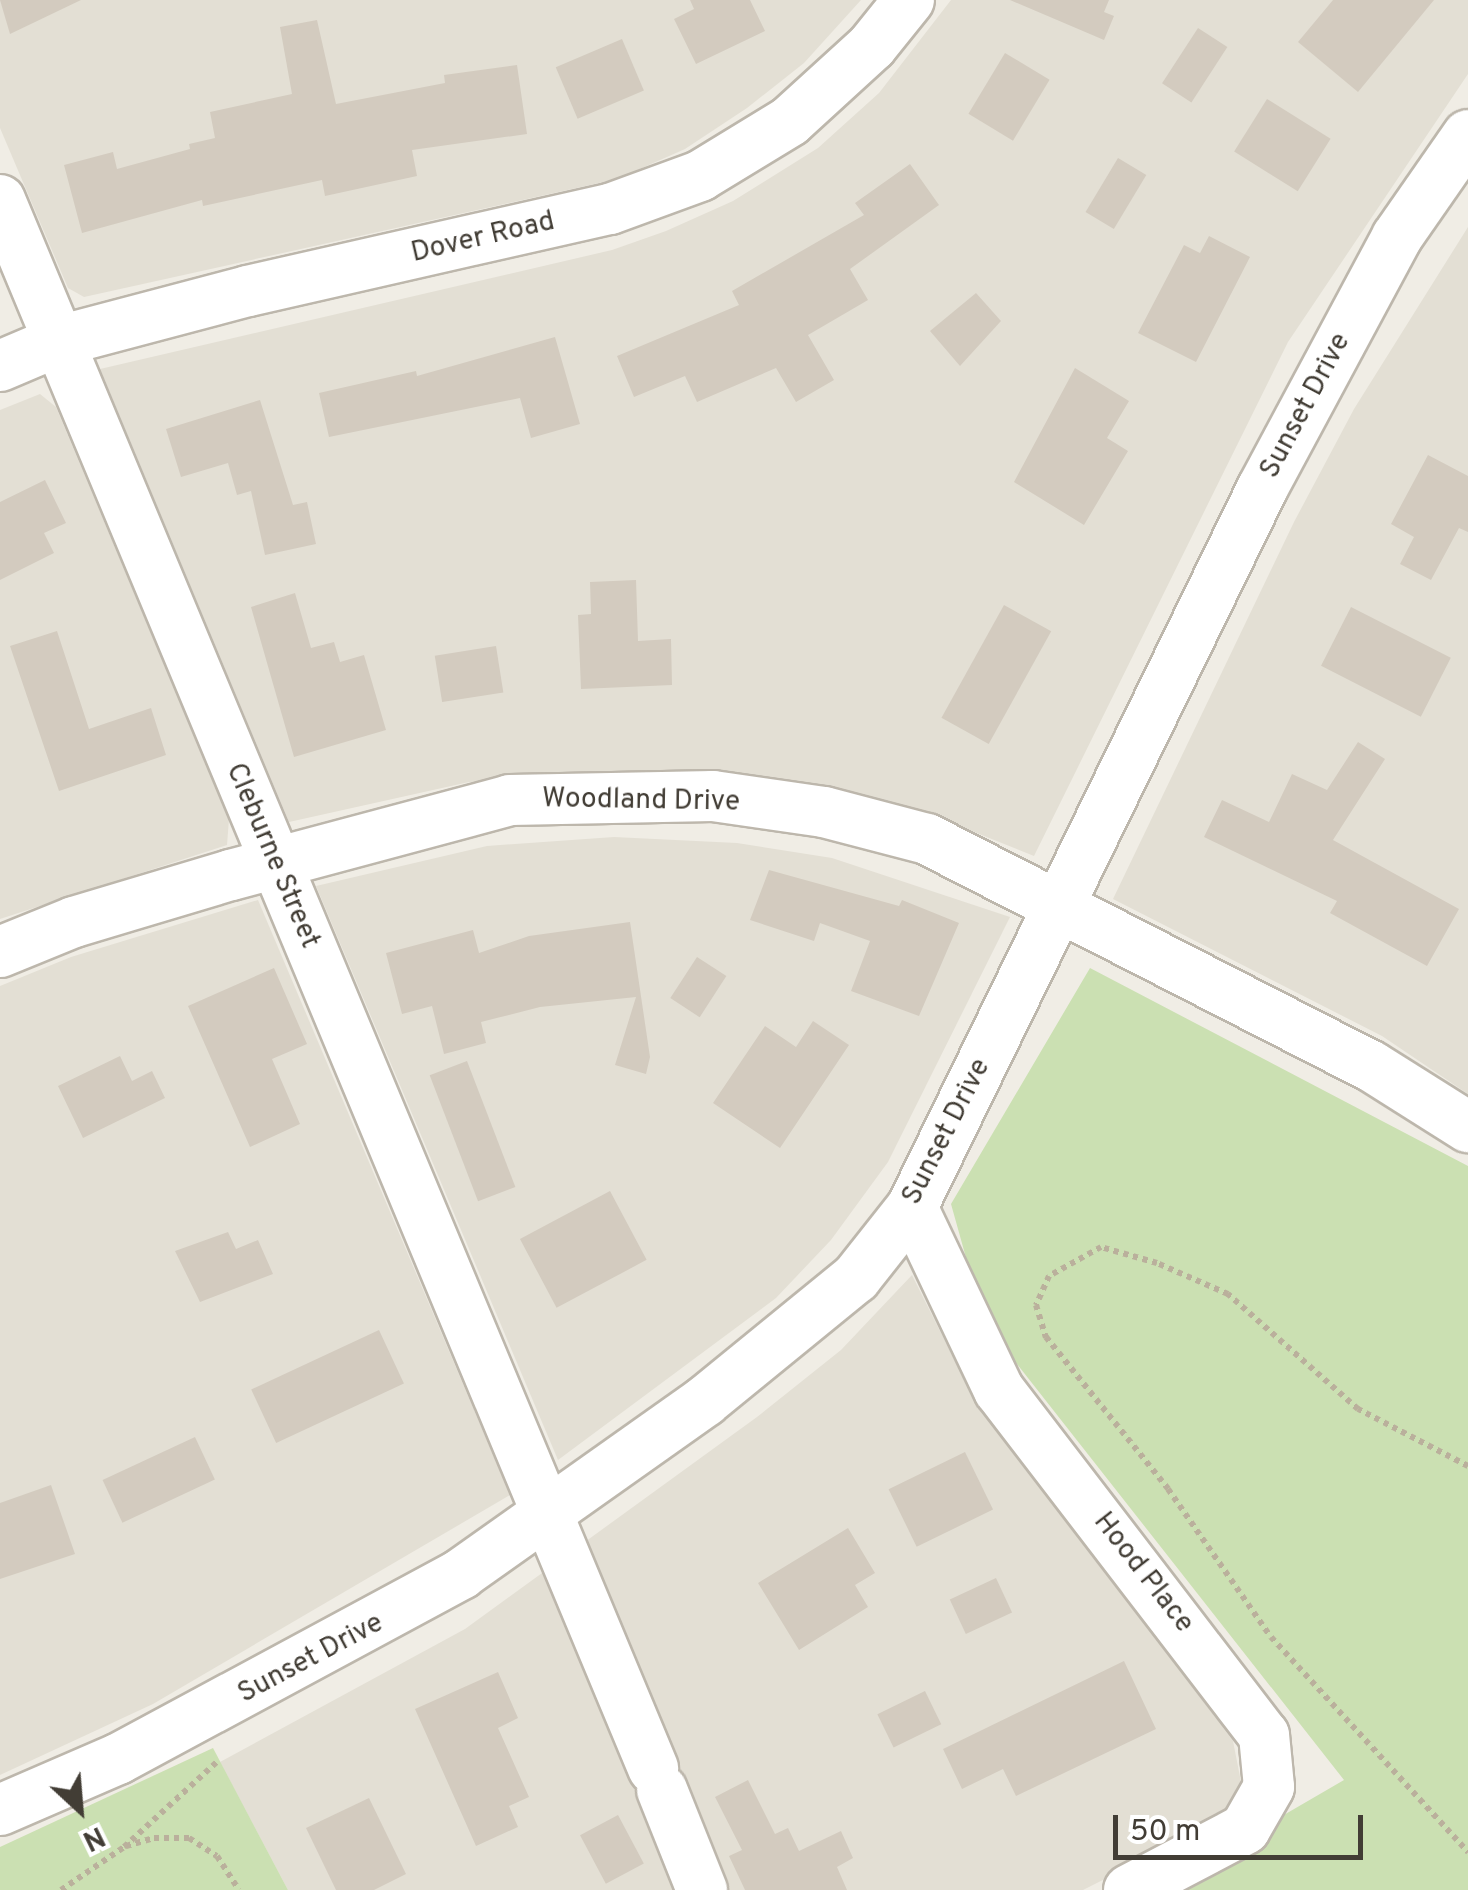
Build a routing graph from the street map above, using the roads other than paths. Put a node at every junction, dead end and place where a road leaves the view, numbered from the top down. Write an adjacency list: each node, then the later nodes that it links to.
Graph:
1 (908, 0): 4 (street, Dover Road)
2 (1468, 135): 7 (street, Sunset Drive)
3 (0, 200): 4 (street, Cleburne Street)
4 (60, 341): 5 (street, Dover Road); 6 (street, Cleburne Street)
5 (0, 366)
6 (274, 863): 7 (street, Woodland Drive); 8 (street, Woodland Drive); 11 (street, Cleburne Street)
7 (1060, 906): 9 (street, Woodland Drive); 10 (street, Sunset Drive)
8 (0, 952)
9 (1468, 1127)
10 (912, 1207): 11 (street, Sunset Drive); 14 (street, Hood Place)
11 (548, 1510): 12 (street, Sunset Drive); 13 (street, Cleburne Street)
12 (0, 1810)
13 (702, 1890)
14 (1129, 1890)

